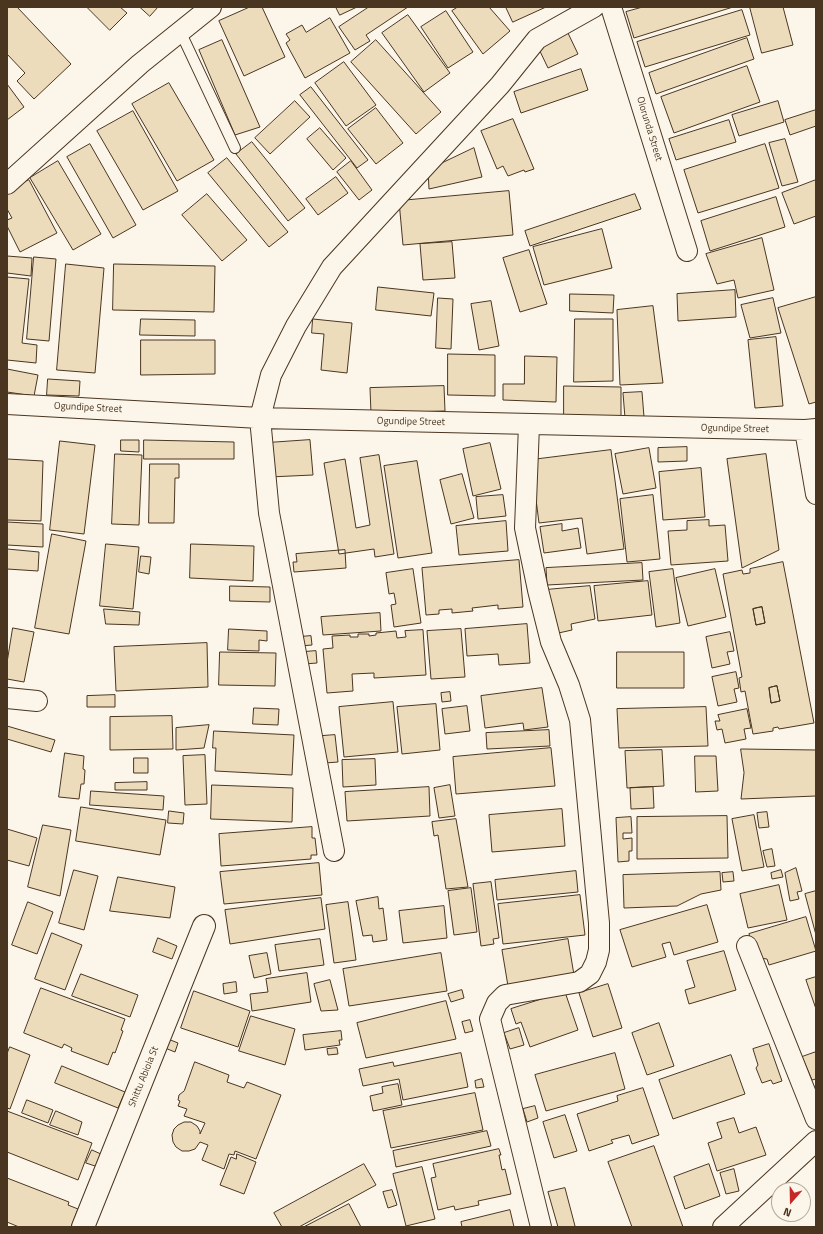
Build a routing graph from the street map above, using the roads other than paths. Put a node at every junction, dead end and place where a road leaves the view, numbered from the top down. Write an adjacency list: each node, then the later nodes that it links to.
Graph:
1 (211, 7): 4 (street)
2 (594, 7): 9 (street)
3 (611, 7): 7 (street, Olorunda Street)
4 (180, 31): 5 (lane); 6 (street)
5 (234, 148)
6 (7, 184)
7 (687, 251)
8 (7, 404): 9 (street, Ogundipe Street)
9 (260, 418): 10 (street, Ogundipe Street); 15 (street)
10 (529, 425): 11 (street, Ogundipe Street); 21 (street)
11 (811, 430): 12 (street)
12 (816, 494)
13 (7, 698): 14 (street)
14 (37, 701)
15 (334, 851)
16 (204, 926): 20 (street, Shittu Abiola St)
17 (747, 946): 18 (street)
18 (816, 1119)
19 (816, 1141): 22 (street)
20 (83, 1227)
21 (541, 1227)
22 (723, 1227)

